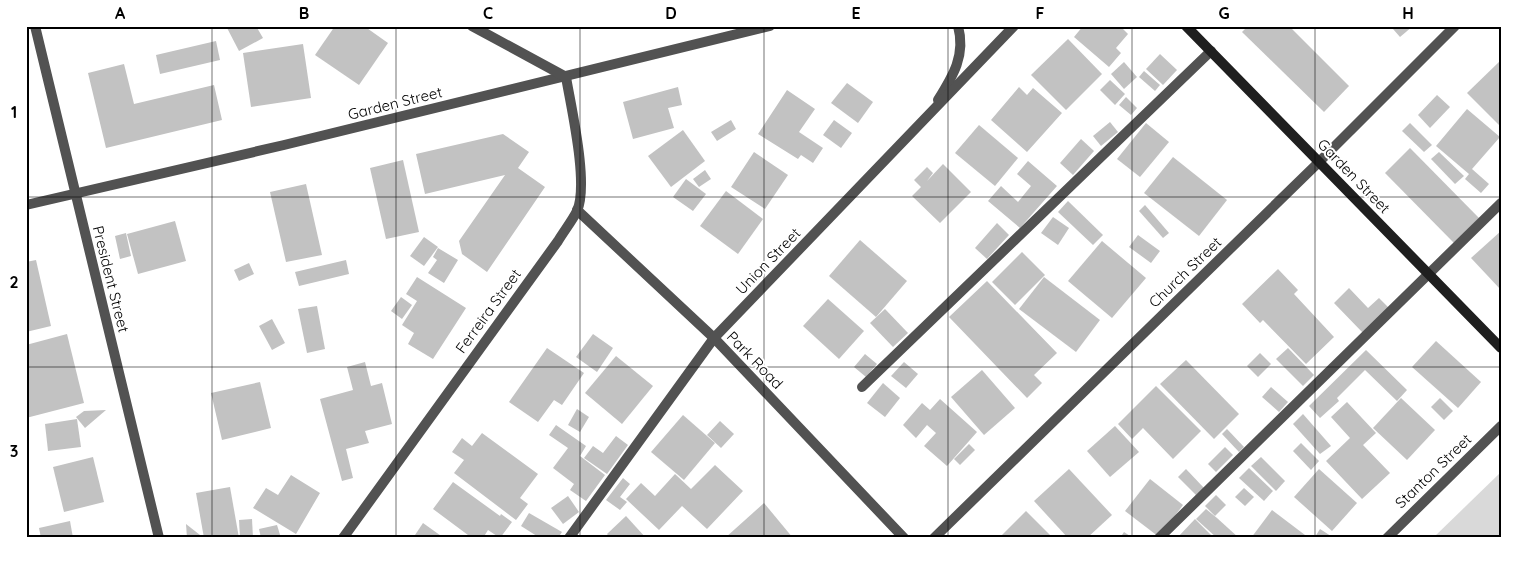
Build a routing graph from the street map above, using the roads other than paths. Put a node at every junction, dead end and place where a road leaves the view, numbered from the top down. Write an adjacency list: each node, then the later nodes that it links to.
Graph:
1 (35, 26): 12 (street, President Street)
2 (472, 26): 9 (street)
3 (770, 26): 9 (street, Garden Street)
4 (958, 26): 10 (street)
5 (1014, 26): 10 (street, Union Street)
6 (1186, 26): 8 (street, Garden Street)
7 (1455, 26): 11 (street, Church Street)
8 (1212, 51): 11 (street, Garden Street); 19 (street)
9 (566, 77): 12 (street, Garden Street); 15 (street, Ferreira Street)
10 (929, 116): 17 (street, Union Street)
11 (1320, 162): 16 (street, Garden Street); 25 (street, Church Street)
12 (75, 193): 14 (street, Garden Street); 21 (street, President Street)
13 (1501, 203): 16 (street)
14 (26, 205)
15 (577, 210): 17 (street, Park Road); 22 (street, Ferreira Street)
16 (1428, 273): 18 (street, Garden Street); 26 (street)
17 (714, 338): 23 (street, Union Street); 24 (street, Park Road)
18 (1501, 348)
19 (862, 387)
20 (1501, 426): 27 (street, Stanton Street)
21 (159, 538)
22 (343, 538)
23 (569, 538)
24 (904, 538)
25 (934, 538)
26 (1159, 538)
27 (1387, 538)

